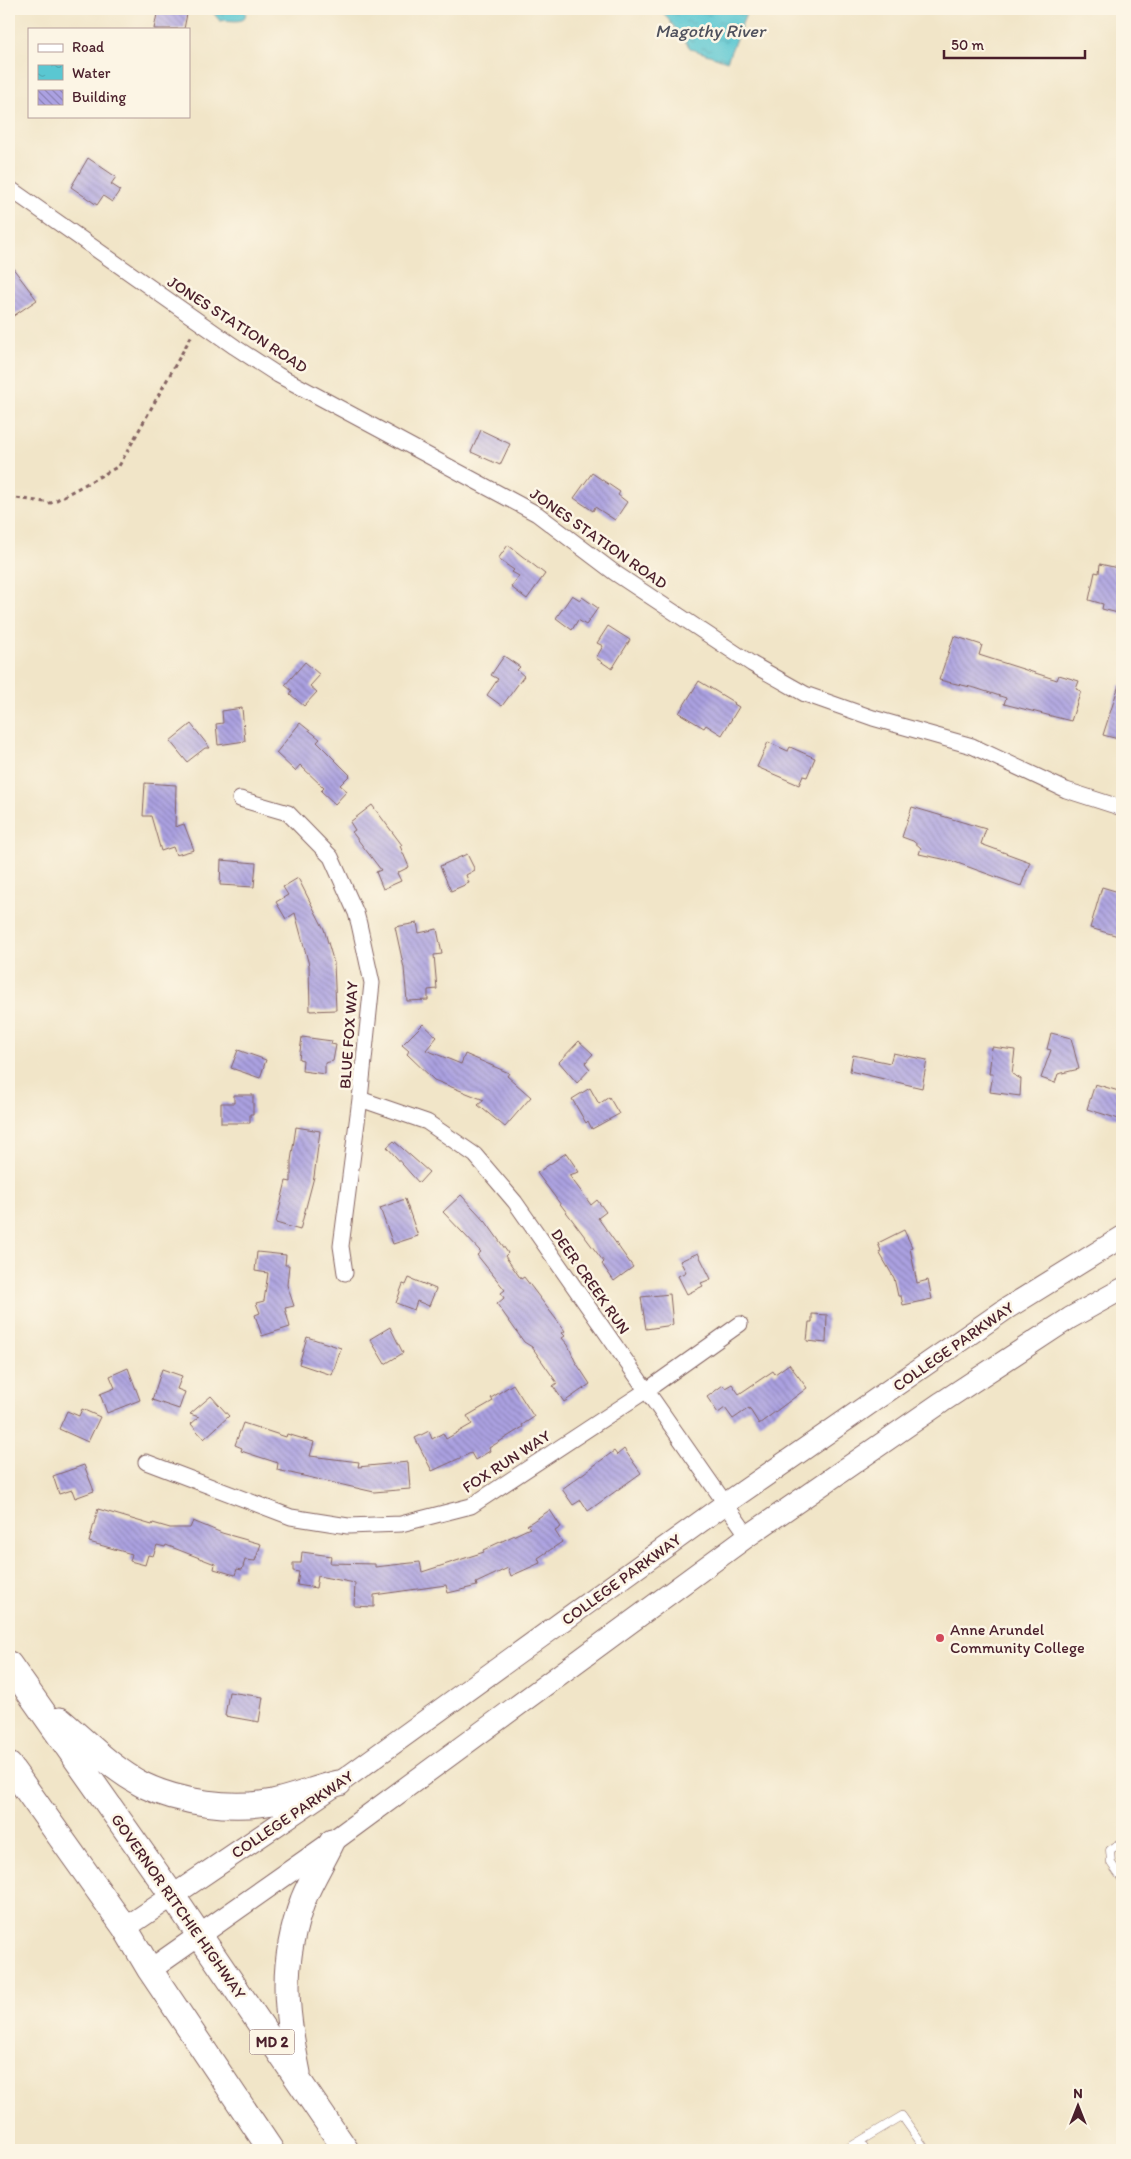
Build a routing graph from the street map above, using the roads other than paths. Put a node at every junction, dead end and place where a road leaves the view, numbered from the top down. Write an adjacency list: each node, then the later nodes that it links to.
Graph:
1 (9, 188): 3 (street, JONES STATION ROAD)
2 (240, 799): 4 (street, BLUE FOX WAY)
3 (1122, 808)
4 (360, 1099): 6 (street, BLUE FOX WAY); 9 (street, DEER CREEK RUN)
5 (1122, 1237): 11 (main road, COLLEGE PARKWAY)
6 (345, 1273)
7 (1122, 1289): 12 (main road)
8 (740, 1324): 9 (street, FOX RUN WAY)
9 (647, 1390): 10 (street, FOX RUN WAY); 11 (street, DEER CREEK RUN)
10 (146, 1462)
11 (725, 1504): 12 (street, DEER CREEK RUN); 16 (main road, COLLEGE PARKWAY)
12 (748, 1536): 17 (main road)
13 (9, 1664): 14 (highway, GOVERNOR RITCHIE HIGHWAY / MD 2)
14 (30, 1694): 16 (highway); 20 (highway, GOVERNOR RITCHIE HIGHWAY / MD 2)
15 (9, 1765): 21 (highway)
16 (339, 1783): 20 (main road, COLLEGE PARKWAY)
17 (332, 1842): 22 (main road); 24 (highway)
18 (1122, 1842): 19 (lane)
19 (1122, 1879)
20 (172, 1895): 21 (main road, COLLEGE PARKWAY); 22 (highway, GOVERNOR RITCHIE HIGHWAY / MD 2)
21 (125, 1928): 23 (highway)
22 (200, 1934): 23 (main road); 24 (highway, GOVERNOR RITCHIE HIGHWAY / MD 2)
23 (150, 1970): 26 (highway)
24 (300, 2083): 27 (highway, GOVERNOR RITCHIE HIGHWAY / MD 2)
25 (860, 2141): 28 (lane); 29 (lane); 30 (lane)
26 (271, 2150)
27 (346, 2150)
28 (845, 2150)
29 (866, 2150)
30 (926, 2150)

